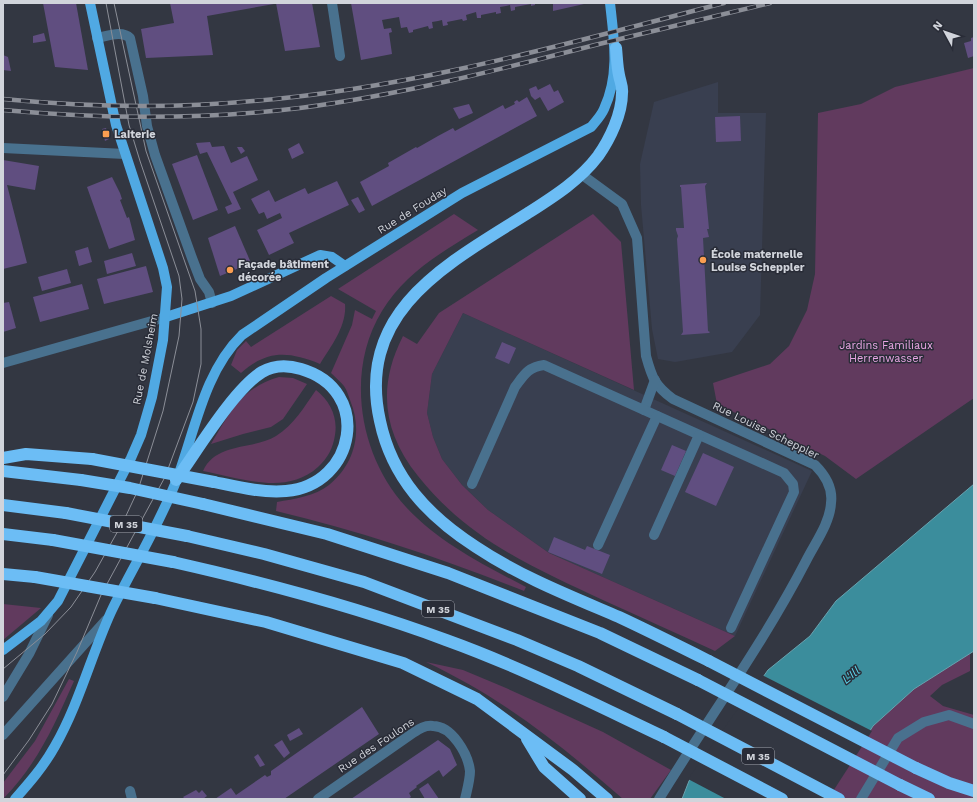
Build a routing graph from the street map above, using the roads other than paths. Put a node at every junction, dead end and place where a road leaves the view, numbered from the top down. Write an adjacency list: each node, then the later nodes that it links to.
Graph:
1 (90, 3): 4 (main road, Rue de Molsheim)
2 (332, 3): 6 (street)
3 (610, 3): 5 (main road, Rue de Fouday)
4 (97, 38): 8 (main road, Rue de Molsheim); 11 (street)
5 (616, 48): 9 (highway); 10 (main road, Rue de Fouday)
6 (340, 56)
7 (3, 148): 8 (street)
8 (125, 154): 12 (main road, Rue de Molsheim)
9 (581, 174): 14 (street, Rue Louise Scheppler); 35 (highway, bridge)
10 (345, 266): 11 (main road); 20 (main road)
11 (212, 303): 12 (main road)
12 (166, 317): 13 (street); 27 (main road, Rue de Molsheim)
13 (3, 363)
14 (654, 380): 15 (street); 41 (street, Rue Louise Scheppler)
15 (644, 410): 16 (street); 21 (street)
16 (656, 416): 17 (street); 25 (street)
17 (699, 435): 24 (street); 29 (street)
18 (3, 458): 20 (highway, bridge)
19 (3, 471): 45 (highway, bridge)
20 (176, 480): 28 (main road)
21 (472, 484)
22 (3, 505): 43 (highway, M 35, bridge)
23 (3, 534): 42 (highway, M 35, bridge)
24 (654, 535)
25 (598, 545)
26 (3, 575): 33 (highway, bridge)
27 (50, 612): 30 (main road, Rue de Molsheim); 31 (street)
28 (111, 613): 34 (street); 36 (main road)
29 (731, 628)
30 (3, 650)
31 (3, 697)
32 (974, 724): 44 (street)
33 (523, 732): 39 (highway); 40 (highway)
34 (3, 735)
35 (974, 791)
36 (15, 799)
37 (318, 799): 38 (street, Rue des Foulons)
38 (465, 799)
39 (580, 799)
40 (607, 799)
41 (659, 799)
42 (782, 799)
43 (839, 799)
44 (861, 799)
45 (929, 799)

